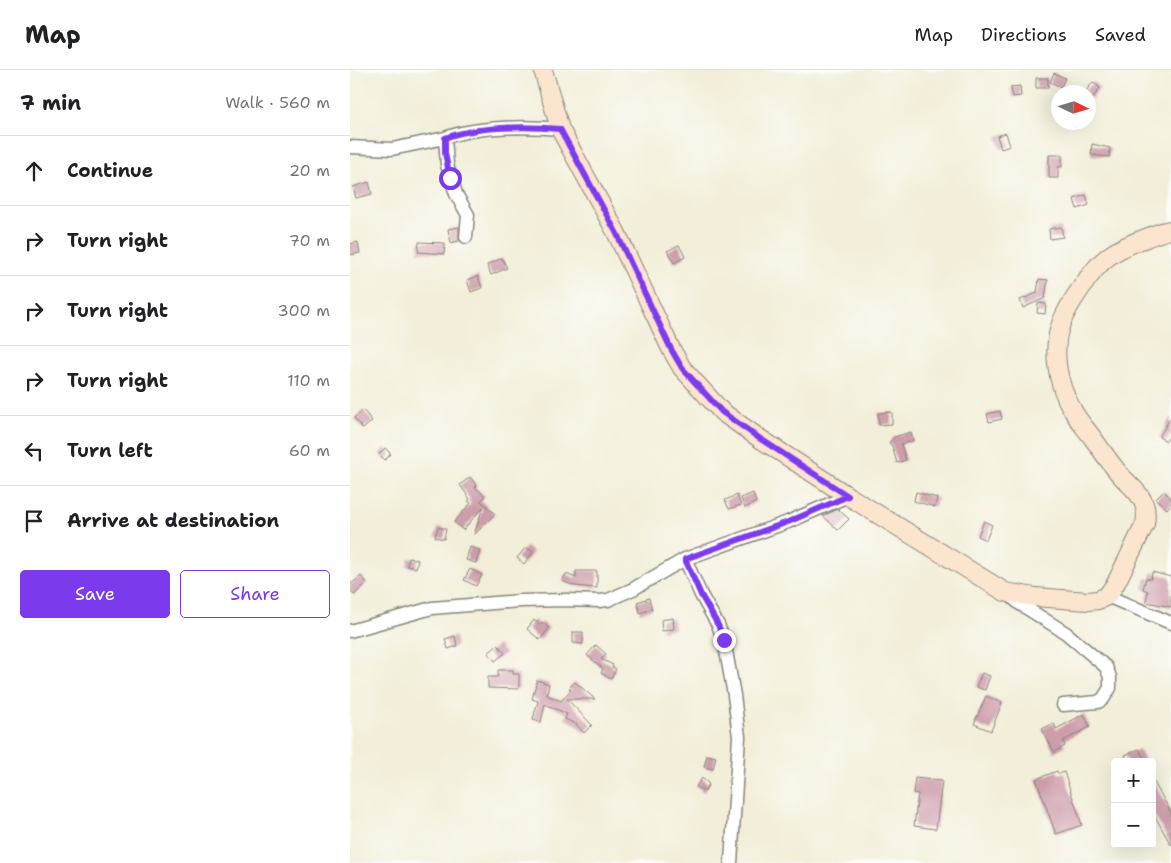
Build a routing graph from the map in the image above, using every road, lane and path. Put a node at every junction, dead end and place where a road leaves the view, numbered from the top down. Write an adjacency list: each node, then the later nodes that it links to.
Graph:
1 (543, 70): 2 (street)
2 (560, 129): 3 (street); 7 (street)
3 (445, 138): 4 (street); 6 (street)
4 (350, 147)
5 (1171, 230): 10 (street)
6 (466, 237)
7 (848, 496): 8 (street); 9 (street)
8 (685, 559): 12 (street); 14 (street)
9 (1005, 592): 10 (street); 13 (street)
10 (1107, 596): 11 (street)
11 (1171, 623)
12 (350, 630)
13 (1063, 705)
14 (731, 863)

